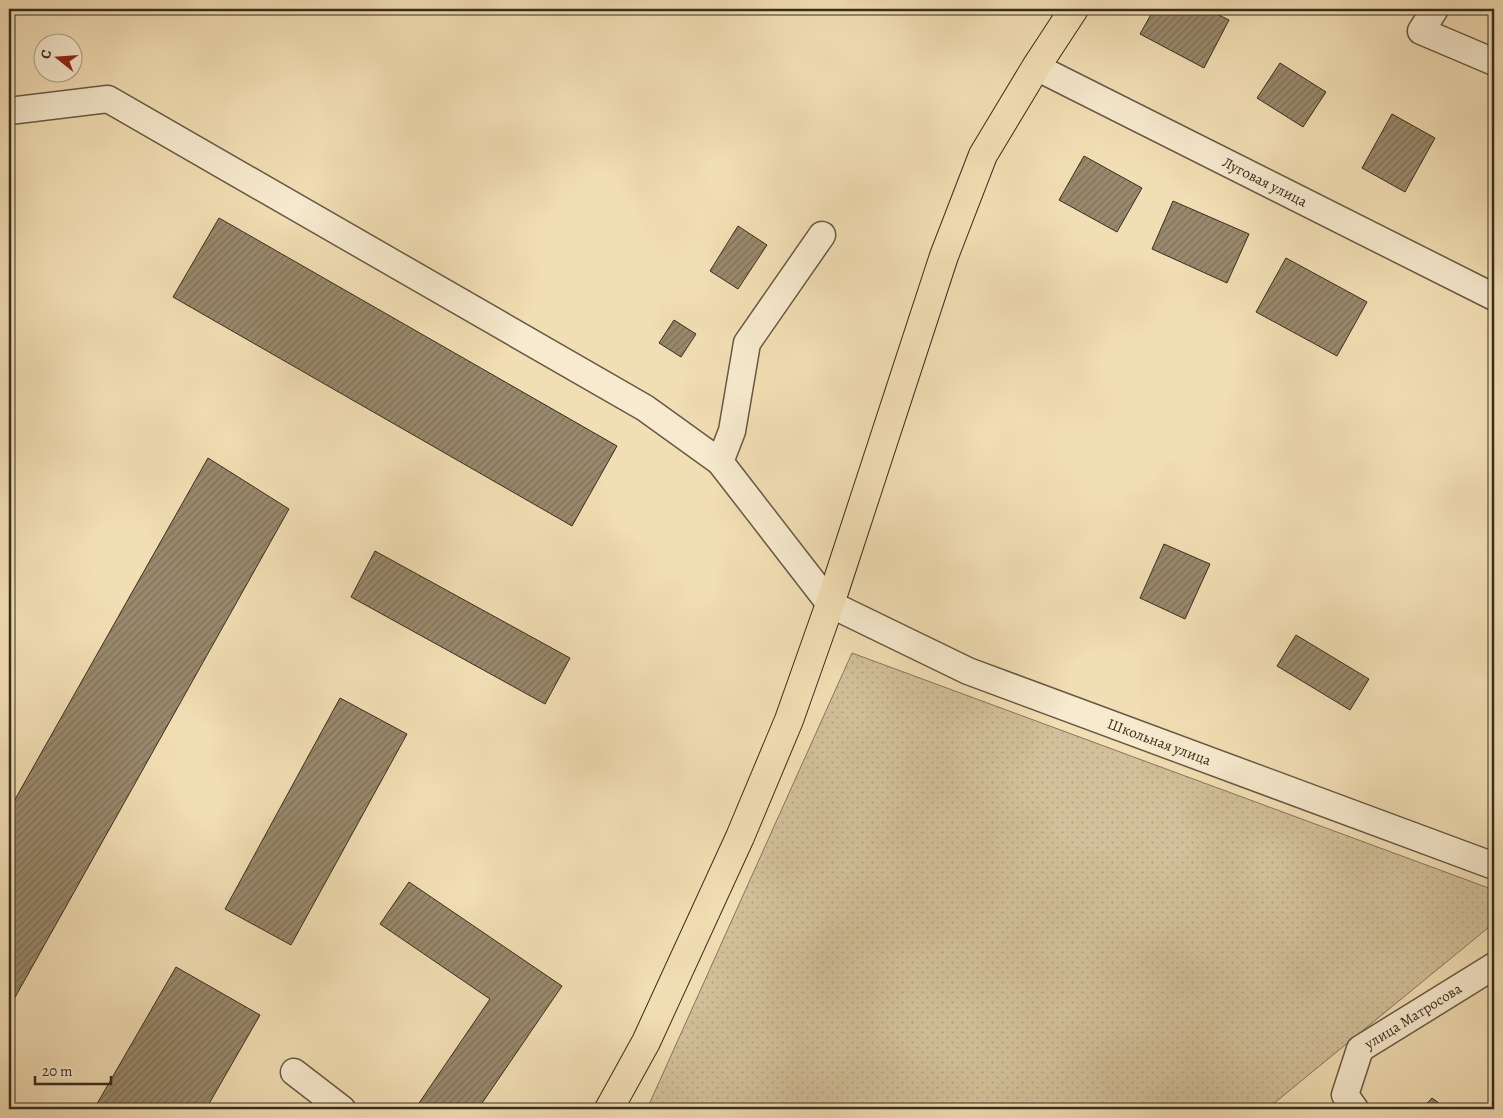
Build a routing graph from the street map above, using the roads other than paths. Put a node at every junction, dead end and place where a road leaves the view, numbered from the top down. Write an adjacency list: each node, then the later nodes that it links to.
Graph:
1 (1074, 9): 4 (main road)
2 (1435, 9): 3 (street)
3 (1494, 62)
4 (1036, 67): 7 (street, Луговая улица); 9 (main road)
5 (9, 111): 8 (street)
6 (822, 235): 8 (street)
7 (1494, 297)
8 (720, 462): 9 (street)
9 (830, 604): 10 (street, Школьная улица); 14 (main road)
10 (1494, 866)
11 (1494, 966): 15 (street, улица Матросова)
12 (294, 1072): 13 (street)
13 (342, 1109)
14 (609, 1109)
15 (1355, 1109)

